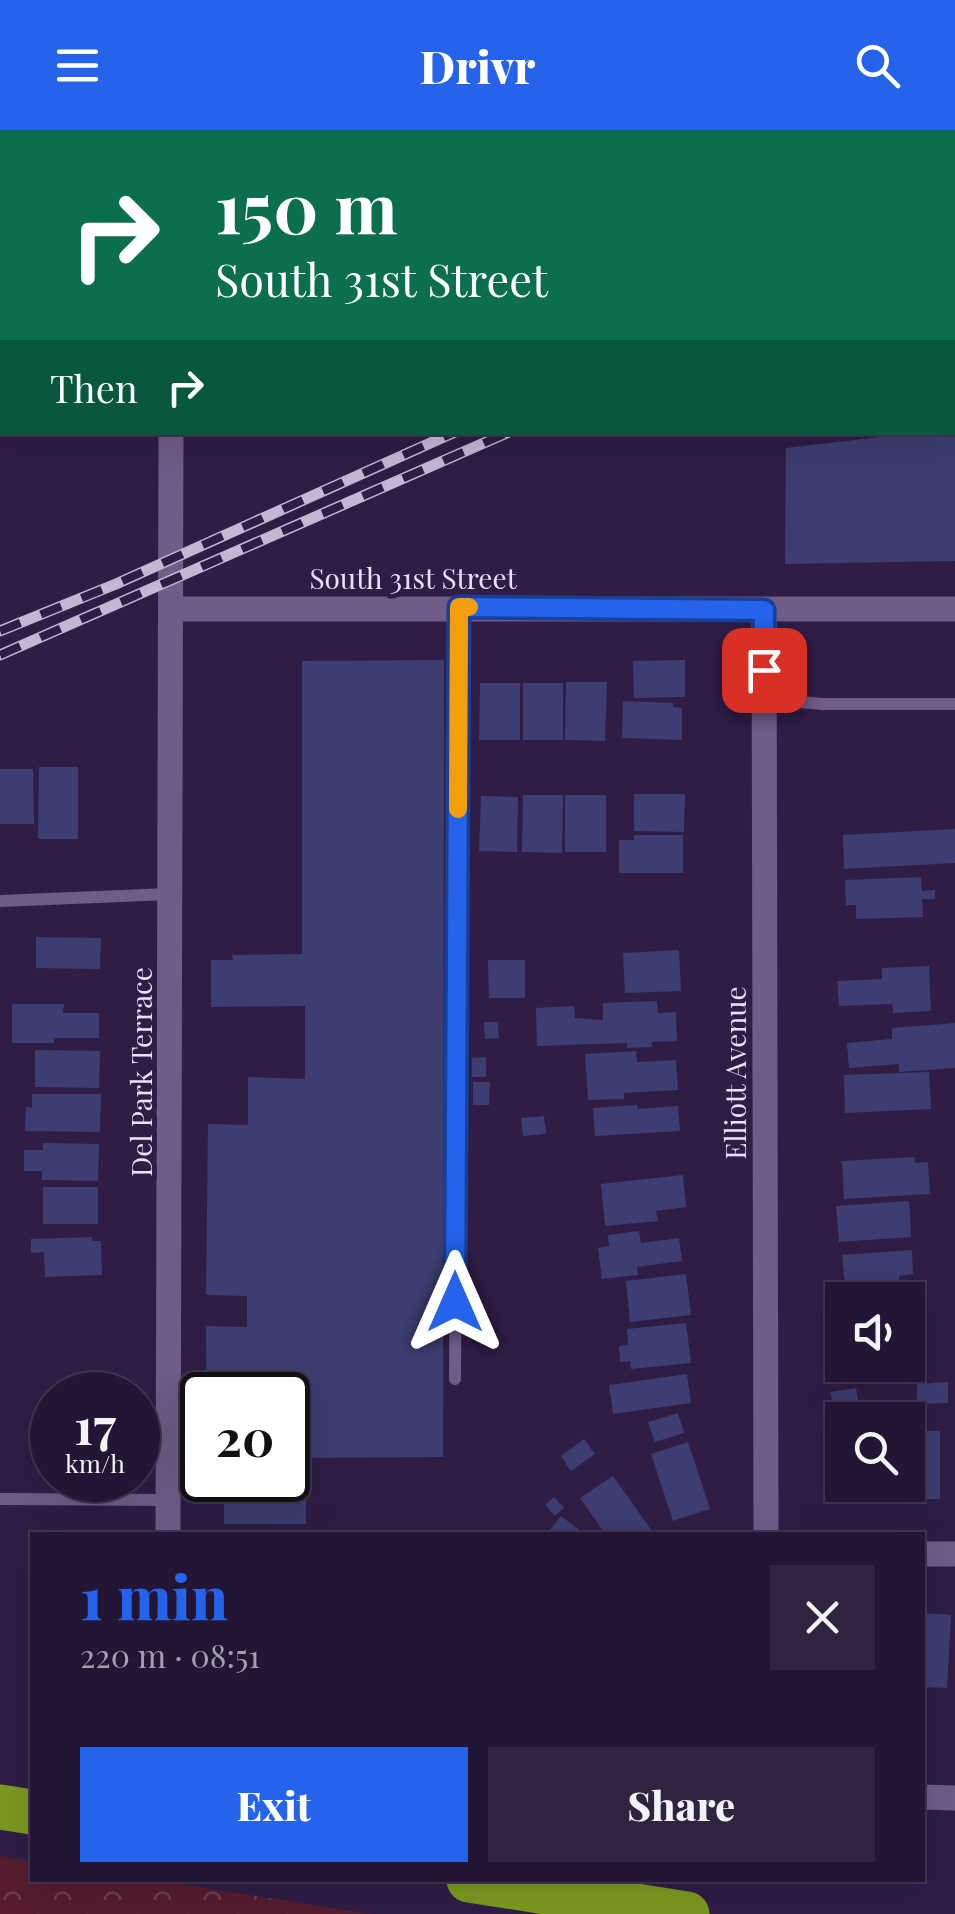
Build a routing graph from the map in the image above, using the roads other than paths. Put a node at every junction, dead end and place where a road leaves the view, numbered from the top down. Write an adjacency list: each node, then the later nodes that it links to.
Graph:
1 (170, 435): 3 (street, Del Park Terrace)
2 (459, 607): 3 (street, South 31st Street); 5 (street, South 31st Street); 10 (lane)
3 (171, 609): 8 (street, Del Park Terrace)
4 (955, 609): 5 (street, South 31st Street)
5 (764, 610): 6 (street, Elliott Avenue)
6 (763, 699): 7 (lane); 14 (street, Elliott Avenue)
7 (955, 704)
8 (170, 894): 9 (lane); 12 (street, Del Park Terrace)
9 (0, 900)
10 (455, 1379)
11 (0, 1499): 12 (lane)
12 (168, 1500): 13 (street, Del Park Terrace)
13 (168, 1532)
14 (766, 1532)
15 (925, 1554): 16 (street)
16 (955, 1554)
17 (925, 1797): 18 (street)
18 (955, 1798)
19 (0, 1807): 20 (highway)
20 (30, 1812)
21 (482, 1882): 22 (highway)
22 (687, 1914)

